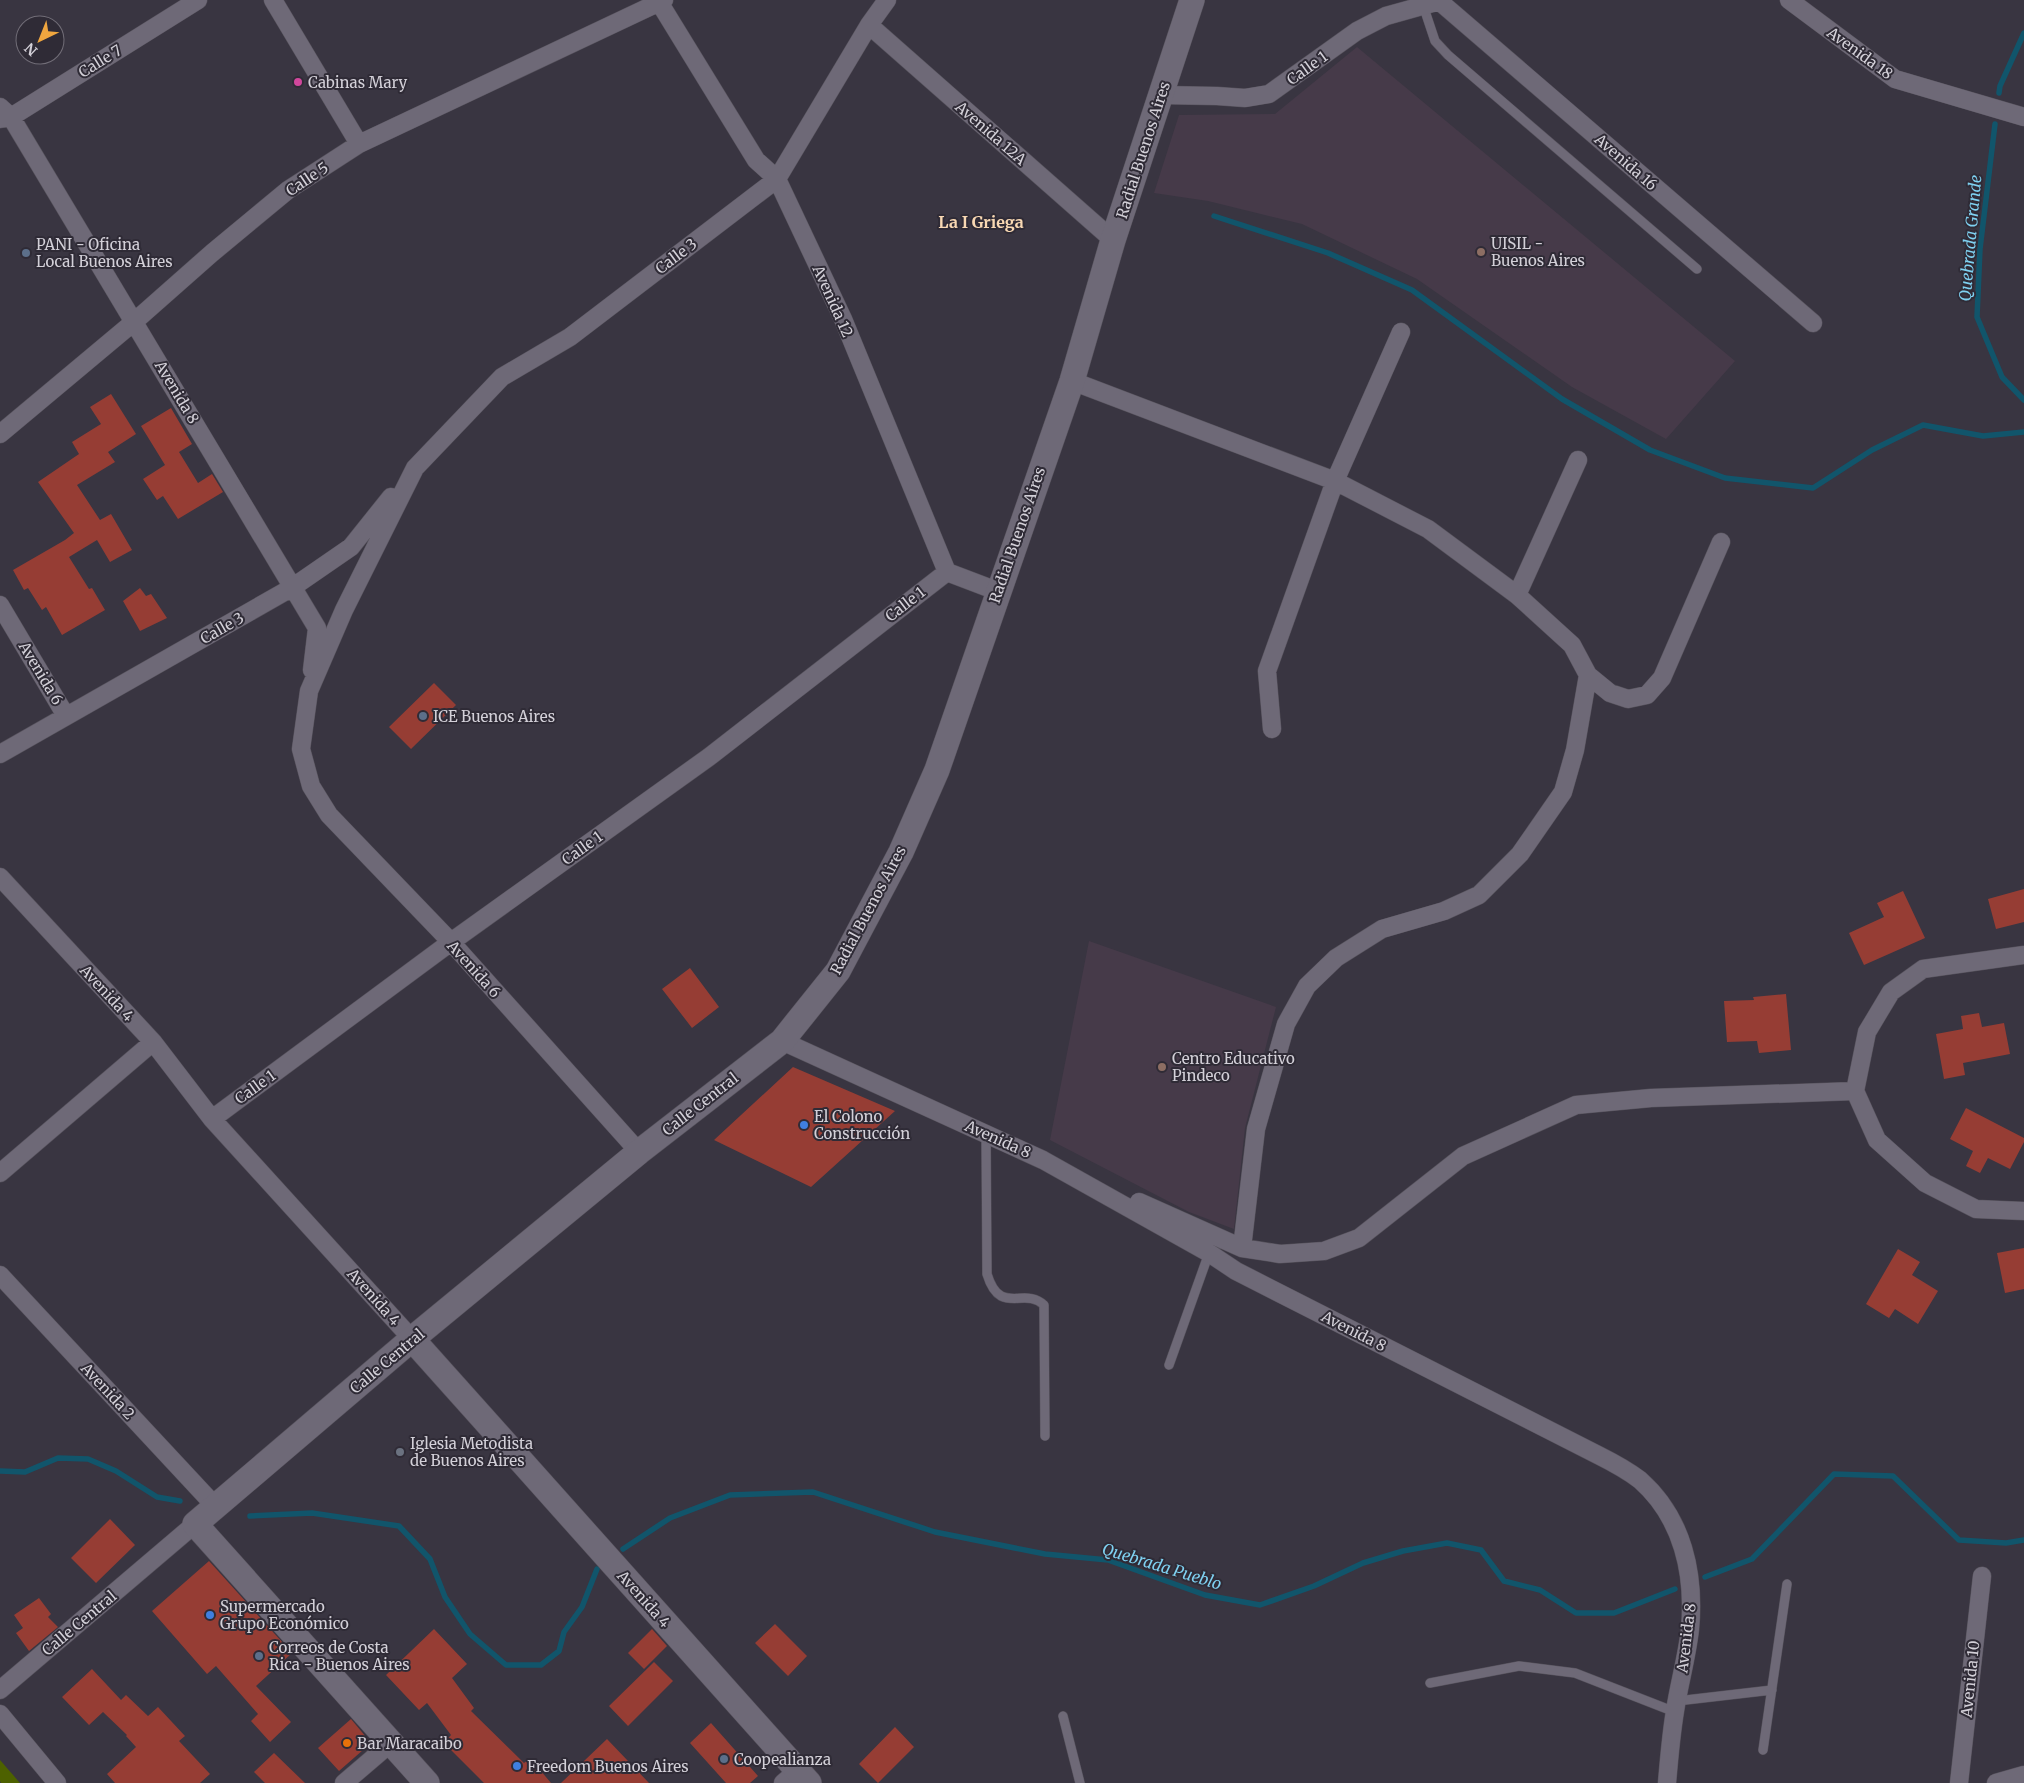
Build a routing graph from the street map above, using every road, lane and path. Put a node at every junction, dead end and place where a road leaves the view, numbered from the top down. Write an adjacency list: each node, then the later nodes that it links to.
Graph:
1 (198, 0): 10 (street, Calle 7)
2 (272, 0): 12 (street)
3 (888, 0): 8 (street, Calle 3)
4 (1192, 0): 9 (main road, Radial Buenos Aires)
5 (1789, 0): 11 (street, Avenida 18)
6 (662, 1): 12 (street, Calle 5); 13 (street, Avenida 12)
7 (1426, 3): 9 (street, Calle 1); 15 (lane); 17 (street, Avenida 16)
8 (869, 26): 13 (street, Calle 3); 14 (street, Avenida 12A)
9 (1161, 95): 14 (main road, Radial Buenos Aires)
10 (4, 114): 16 (street, Avenida 8)
11 (2024, 117)
12 (359, 144): 16 (street, Calle 5)
13 (777, 179): 22 (street, Calle 3); 25 (street, Avenida 12)
14 (1113, 240): 19 (main road, Radial Buenos Aires)
15 (1697, 268)
16 (134, 321): 20 (street, Calle 5); 26 (street, Avenida 8)
17 (1813, 323)
18 (1401, 332): 23 (street)
19 (1072, 380): 23 (street); 27 (main road, Radial Buenos Aires)
20 (0, 434)
21 (1578, 460): 28 (street)
22 (415, 468): 26 (street, Calle 3); 31 (street, Calle 3)
23 (1335, 481): 28 (street); 33 (street)
24 (1721, 542): 30 (street)
25 (947, 572): 27 (street); 37 (street, Calle 1)
26 (293, 587): 31 (street, Avenida 8); 32 (street, Calle 3)
27 (997, 591): 39 (main road, Radial Buenos Aires)
28 (1517, 595): 30 (street)
29 (0, 605): 32 (street, Avenida 6)
30 (1588, 674): 48 (street)
31 (309, 691): 35 (street, Calle 3)
32 (66, 716): 34 (street, Calle 3)
33 (1272, 729)
34 (0, 754)
35 (311, 786): 37 (street, Avenida 6)
36 (0, 878): 40 (street, Avenida 4)
37 (451, 942): 42 (street, Calle 1); 44 (street, Avenida 6)
38 (2024, 955): 41 (street)
39 (782, 1041): 43 (street, Avenida 8); 44 (main road, Calle Central)
40 (152, 1042): 42 (street, Avenida 4); 46 (street)
41 (1856, 1091): 47 (street); 48 (street)
42 (212, 1118): 51 (street, Avenida 4)
43 (986, 1134): 45 (street, Avenida 8); 53 (lane)
44 (639, 1152): 51 (main road, Calle Central)
45 (1043, 1160): 48 (street); 49 (street, Avenida 8)
46 (0, 1173)
47 (2024, 1211)
48 (1242, 1248)
49 (1209, 1253): 52 (lane); 61 (street, Avenida 8)
50 (0, 1275): 54 (street, Avenida 2)
51 (412, 1339): 54 (main road, Calle Central); 67 (main road, Avenida 4)
52 (1169, 1365)
53 (1045, 1436)
54 (216, 1507): 55 (main road, Calle Central)
55 (195, 1524): 59 (street, Calle Central); 64 (main road)
56 (1982, 1576): 73 (street, Avenida 10)
57 (1786, 1584): 60 (lane)
58 (1430, 1683): 61 (lane)
59 (0, 1690)
60 (1772, 1690): 61 (lane); 65 (lane)
61 (1676, 1707): 72 (street, Avenida 8)
62 (0, 1714): 68 (street)
63 (1063, 1716): 71 (lane)
64 (392, 1742): 69 (street); 70 (main road)
65 (1763, 1750)
66 (2024, 1775): 74 (street)
67 (797, 1779)
68 (57, 1783)
69 (344, 1783)
70 (427, 1783)
71 (1080, 1783)
72 (1667, 1783)
73 (1959, 1783)
74 (1996, 1783)

